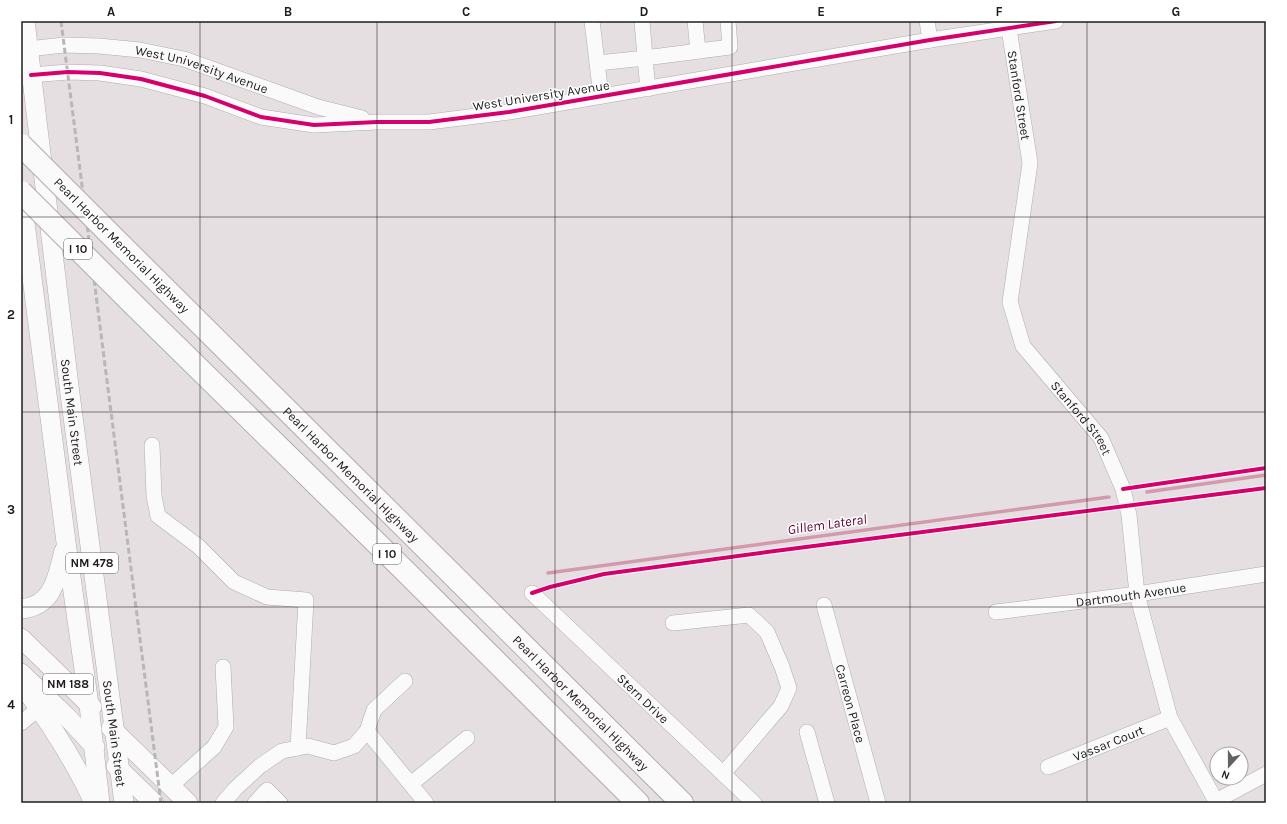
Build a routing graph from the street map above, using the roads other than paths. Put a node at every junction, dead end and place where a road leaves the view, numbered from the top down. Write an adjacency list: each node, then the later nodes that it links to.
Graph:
1 (25, 21): 10 (main road, South Main Street / NM 478)
2 (592, 21): 13 (street)
3 (642, 21): 12 (street)
4 (695, 21): 11 (street)
5 (728, 21): 11 (street)
6 (927, 21): 9 (street)
7 (1056, 21): 8 (street, West University Avenue)
8 (1009, 28): 9 (street, West University Avenue); 24 (street, Stanford Street)
9 (930, 40): 15 (street, West University Avenue)
10 (25, 50): 14 (main road, South Main Street / NM 478); 17 (street, West University Avenue)
11 (698, 51): 12 (street)
12 (645, 58): 13 (street); 15 (street)
13 (598, 63): 16 (street)
14 (26, 76): 17 (street, West University Avenue); 38 (main road, South Main Street / NM 478)
15 (648, 89): 16 (street, West University Avenue)
16 (601, 96): 17 (street, West University Avenue)
17 (377, 122)
18 (21, 145): 61 (highway, Pearl Harbor Memorial Highway / I 10, bridge)
19 (21, 192): 21 (main road, South Main Street / NM 478); 60 (highway, I 10, bridge)
20 (152, 446): 43 (street)
21 (66, 542): 26 (main road); 34 (main road, South Main Street / NM 478)
22 (1266, 574): 24 (street, Dartmouth Avenue)
23 (532, 593): 46 (street, Stern Drive)
24 (1137, 594): 27 (street, Dartmouth Avenue); 36 (street, Stanford Street)
25 (824, 605): 64 (street, Carreon Place)
26 (21, 609)
27 (996, 612)
28 (673, 623): 46 (street)
29 (21, 638): 34 (main road, NM 188)
30 (223, 667): 49 (street)
31 (21, 673): 42 (main road, NM 188)
32 (405, 681): 39 (street)
33 (21, 682): 35 (main road)
34 (89, 705): 38 (main road, NM 188); 42 (main road, South Main Street / NM 478)
35 (39, 708): 37 (street); 51 (main road)
36 (1170, 718): 44 (street, Vassar Court); 50 (street, Stanford Street)
37 (21, 723)
38 (114, 731): 45 (main road, South Main Street / NM 478); 49 (main road, NM 188)
39 (367, 731): 43 (street); 48 (street)
40 (807, 732): 63 (street)
41 (467, 738): 48 (street)
42 (93, 744): 45 (main road, NM 188); 52 (main road, South Main Street / NM 478)
43 (298, 748): 56 (street)
44 (1048, 767)
45 (119, 769): 53 (main road, South Main Street / NM 478); 54 (main road, NM 188)
46 (723, 774): 62 (street, Stern Drive)
47 (1266, 774): 50 (street)
48 (411, 784): 59 (street)
49 (172, 786): 55 (main road, NM 188)
50 (1217, 802)
51 (94, 803)
52 (100, 803)
53 (124, 803)
54 (154, 803)
55 (188, 803)
56 (222, 803)
57 (255, 803): 58 (street)
58 (280, 803)
59 (426, 803)
60 (638, 803)
61 (682, 803)
62 (754, 803)
63 (827, 803)
64 (878, 803)

